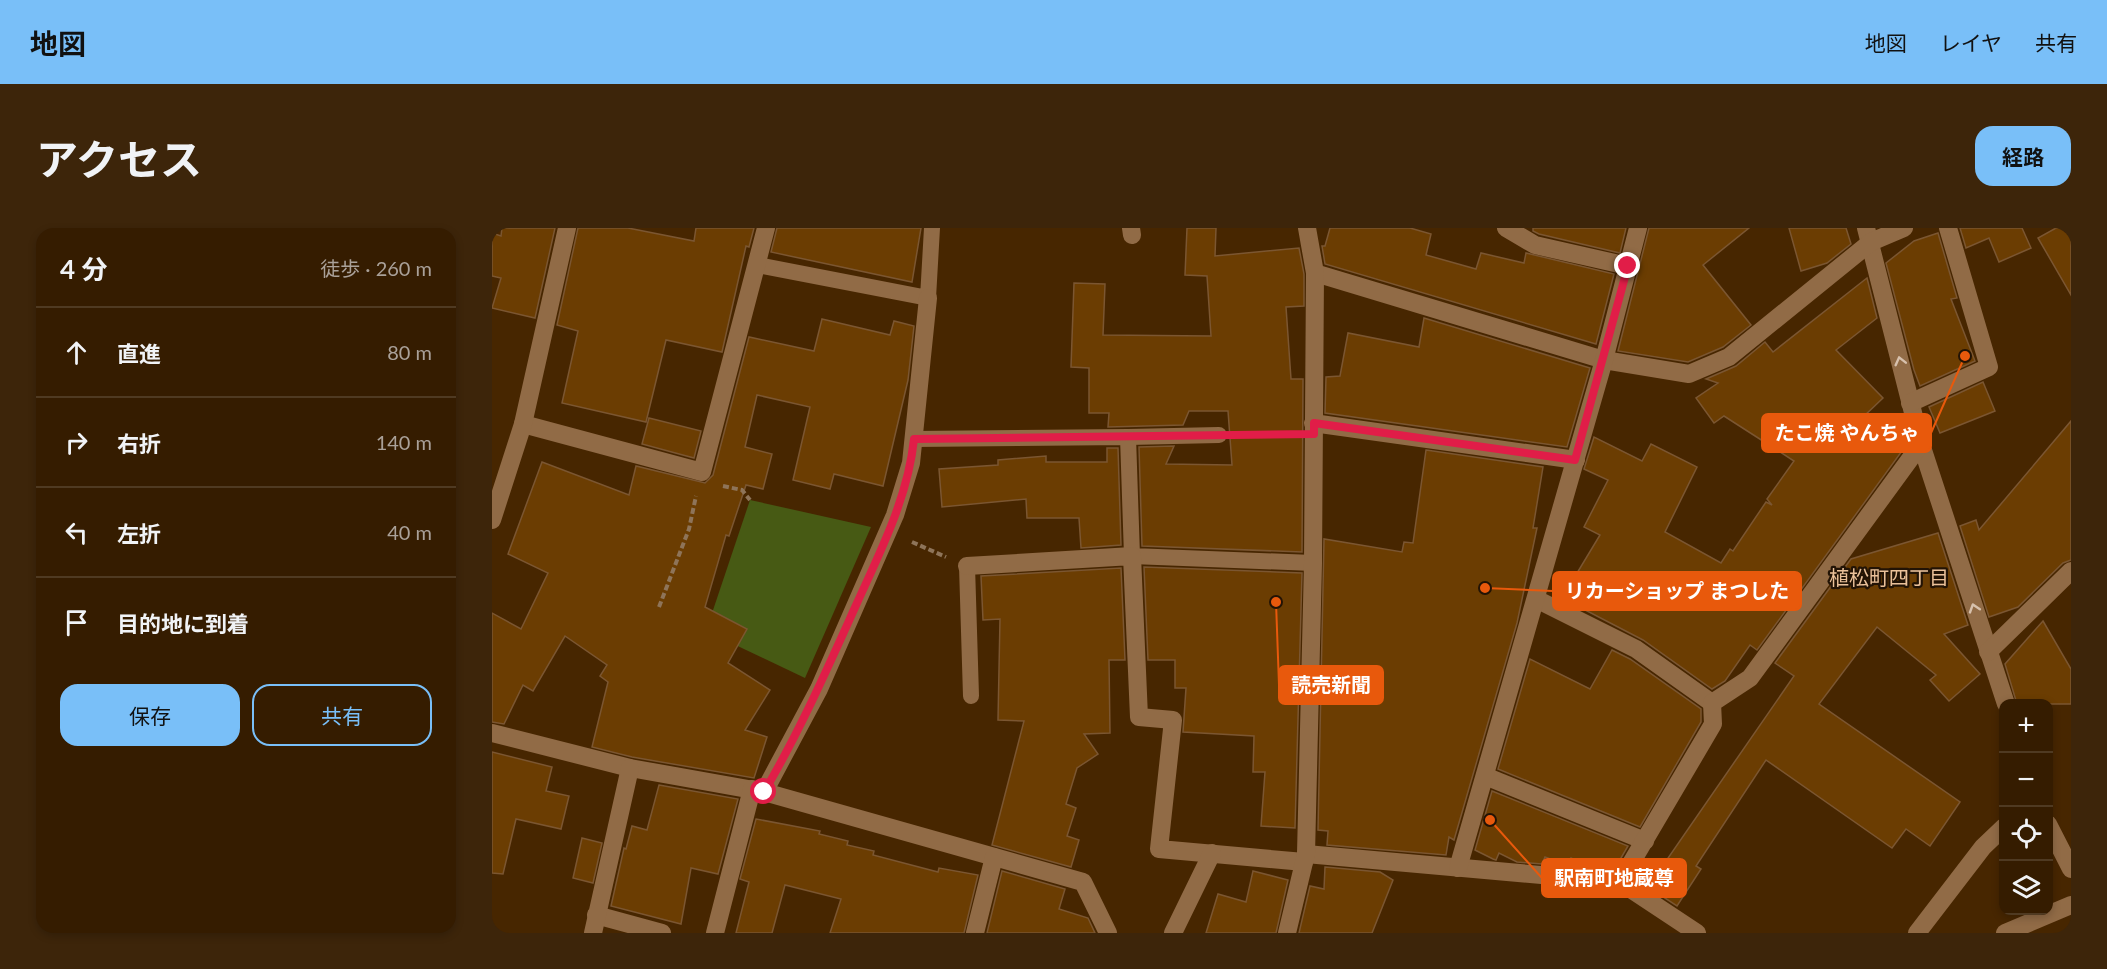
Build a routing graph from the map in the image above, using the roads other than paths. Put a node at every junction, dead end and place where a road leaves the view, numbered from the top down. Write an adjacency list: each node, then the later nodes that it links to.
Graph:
1 (567, 228): 16 (street)
2 (766, 228): 10 (street)
3 (932, 228): 13 (lane)
4 (1306, 228): 12 (street)
5 (1506, 228): 11 (street)
6 (1638, 228): 11 (street)
7 (1904, 228): 9 (street)
8 (1948, 228): 15 (street)
9 (1868, 235): 14 (street); 15 (street, one-way to 9)
10 (758, 265): 13 (lane); 16 (street)
11 (1628, 266): 14 (street)
12 (1315, 273): 14 (street); 17 (street)
13 (928, 298): 20 (street)
14 (1604, 360): 22 (street)
15 (1910, 403): 21 (street)
16 (523, 424): 23 (street)
17 (1314, 429): 22 (street); 25 (street)
18 (1220, 435): 19 (lane)
19 (1128, 437): 20 (lane); 24 (lane)
20 (914, 439): 36 (street)
21 (1921, 444): 29 (street, one-way to 21); 32 (street)
22 (1575, 460): 28 (street)
23 (492, 520)
24 (1132, 556): 25 (lane); 26 (street); 40 (street)
25 (1313, 562): 42 (street)
26 (968, 566): 30 (lane)
27 (2071, 571): 29 (street)
28 (1536, 599): 32 (street); 35 (street)
29 (1988, 652): 31 (street)
30 (971, 696)
31 (2004, 699)
32 (1712, 703): 39 (street)
33 (492, 733): 34 (street)
34 (630, 768): 36 (street); 47 (street)
35 (1485, 776): 39 (street); 43 (street)
36 (758, 791): 41 (street); 49 (street)
37 (1999, 832): 55 (street)
38 (2053, 832): 44 (street)
39 (1645, 841): 45 (street)
40 (1212, 854): 42 (street); 52 (street)
41 (994, 856): 50 (street); 51 (street)
42 (1305, 858): 43 (street); 53 (street)
43 (1458, 868): 45 (street)
44 (2071, 869)
45 (1620, 882): 54 (street)
46 (2071, 905): 56 (street)
47 (595, 924): 48 (street)
48 (662, 933)
49 (715, 933)
50 (975, 933)
51 (1108, 933)
52 (1173, 933)
53 (1287, 933)
54 (1697, 933)
55 (1917, 933)
56 (2005, 933)

